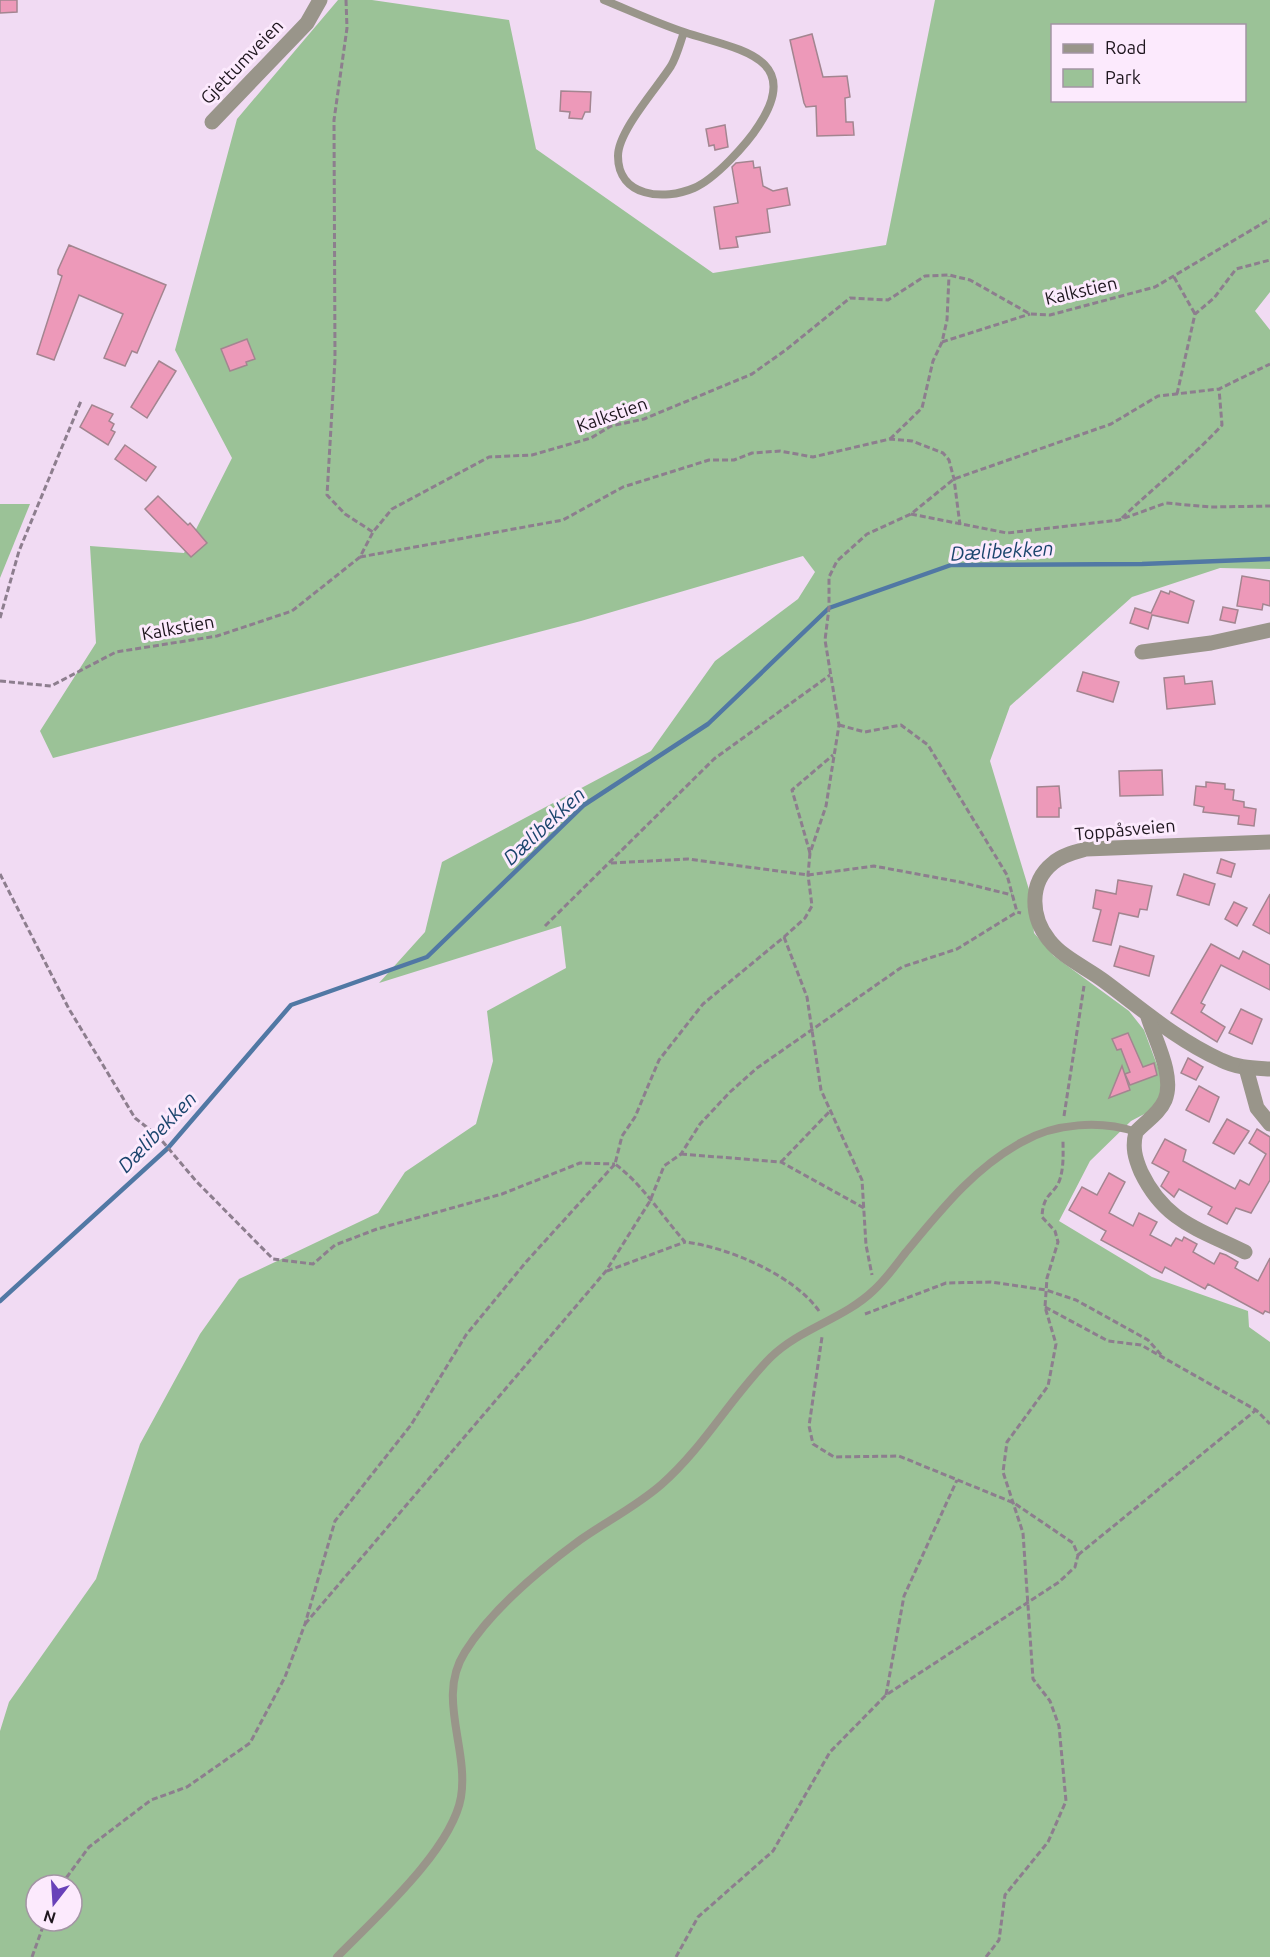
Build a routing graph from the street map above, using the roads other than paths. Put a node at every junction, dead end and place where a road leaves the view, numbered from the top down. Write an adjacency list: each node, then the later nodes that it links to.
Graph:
1 (320, 0): 4 (street, Gjettumveien)
2 (604, 0): 3 (lane)
3 (684, 32): 3 (lane)
4 (212, 122)
5 (1270, 630): 6 (street)
6 (1142, 652)
7 (1270, 842): 8 (street, Toppåsveien)
8 (1148, 1017): 9 (street, Toppåsveien); 12 (street)
9 (1246, 1068): 10 (street, Toppåsveien); 11 (street)
10 (1270, 1069)
11 (1270, 1124)
12 (1136, 1132): 13 (street); 14 (lane)
13 (1245, 1252)
14 (337, 1957)

